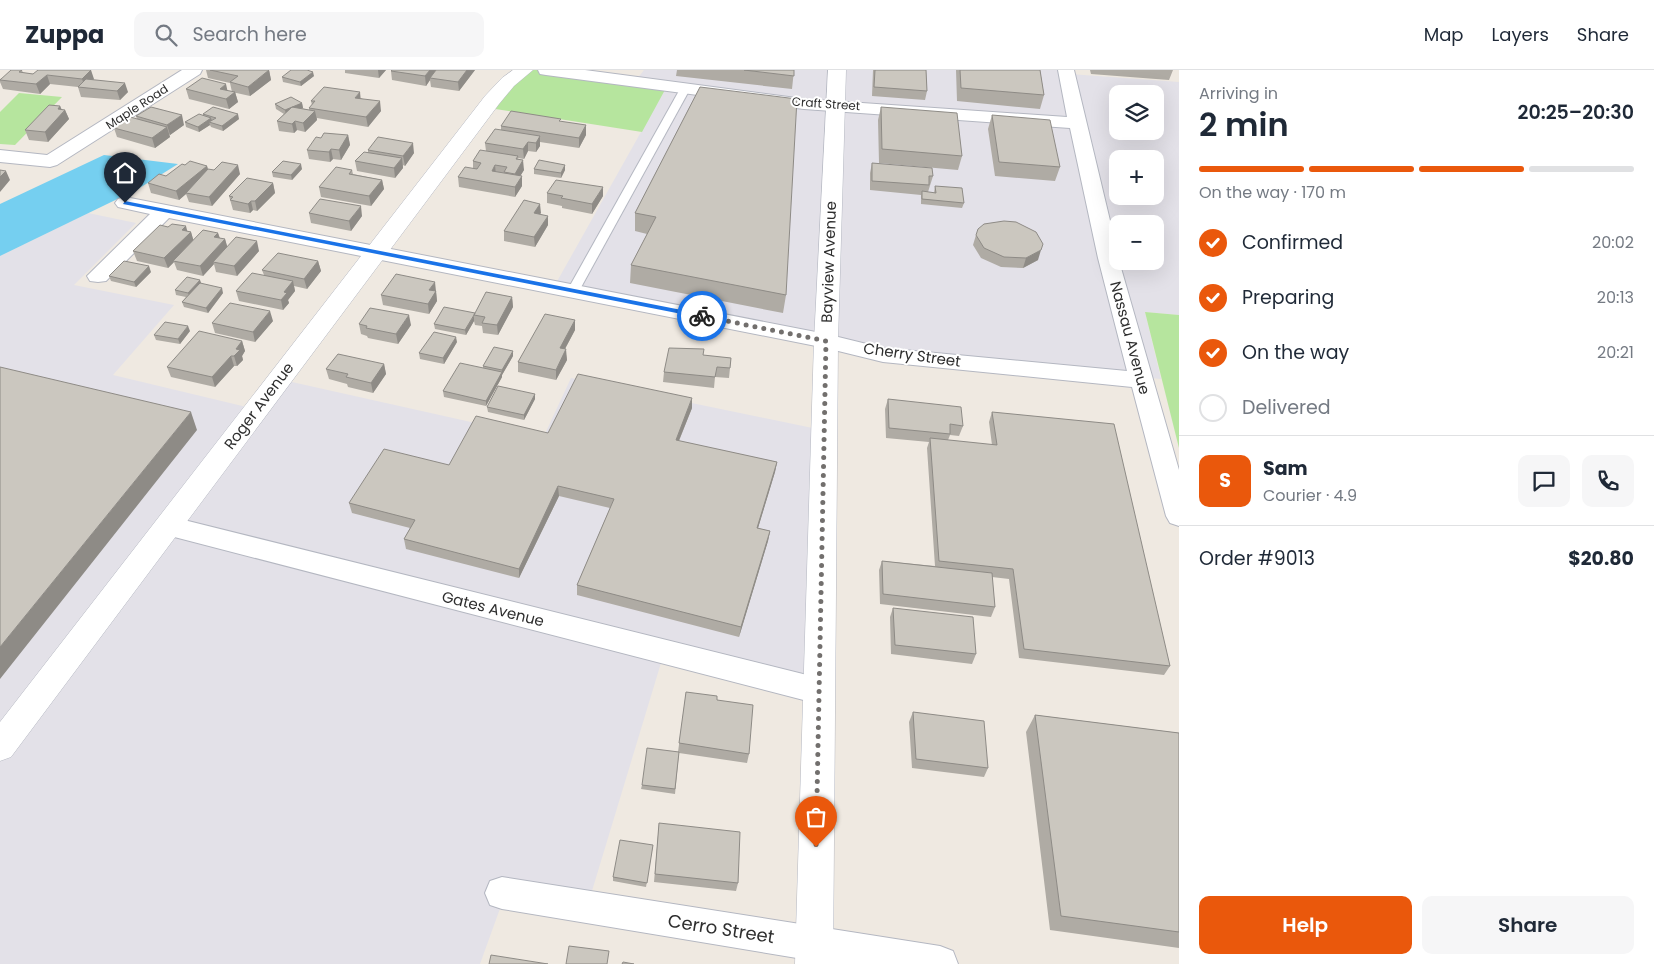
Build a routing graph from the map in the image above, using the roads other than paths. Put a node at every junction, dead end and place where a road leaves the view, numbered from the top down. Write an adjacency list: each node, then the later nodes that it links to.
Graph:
1 (194, 70): 9 (street, Maple Road)
2 (524, 70): 12 (street, Roger Avenue)
3 (546, 70): 6 (street, Craft Street)
4 (837, 70): 7 (street, Bayview Avenue)
5 (1066, 70): 8 (street, Nassau Avenue)
6 (685, 88): 7 (street, Craft Street); 14 (lane)
7 (835, 105): 8 (street, Craft Street); 15 (street, Bayview Avenue)
8 (1077, 123): 16 (street, Nassau Avenue)
9 (0, 156)
10 (125, 203): 11 (street, Cherry Street)
11 (164, 211): 12 (street, Cherry Street); 13 (street)
12 (376, 252): 14 (street, Cherry Street); 18 (street, Roger Avenue)
13 (98, 276)
14 (573, 291): 15 (street, Cherry Street)
15 (826, 341): 16 (street, Cherry Street); 19 (street, Bayview Avenue)
16 (1142, 380): 17 (street, Nassau Avenue)
17 (1179, 516)
18 (168, 526): 19 (street, Gates Avenue); 20 (street, Roger Avenue)
19 (819, 691): 22 (street, Bayview Avenue)
20 (0, 747)
21 (502, 894): 22 (street, Cerro Street)
22 (814, 954): 23 (street, Cerro Street)
23 (940, 964)

